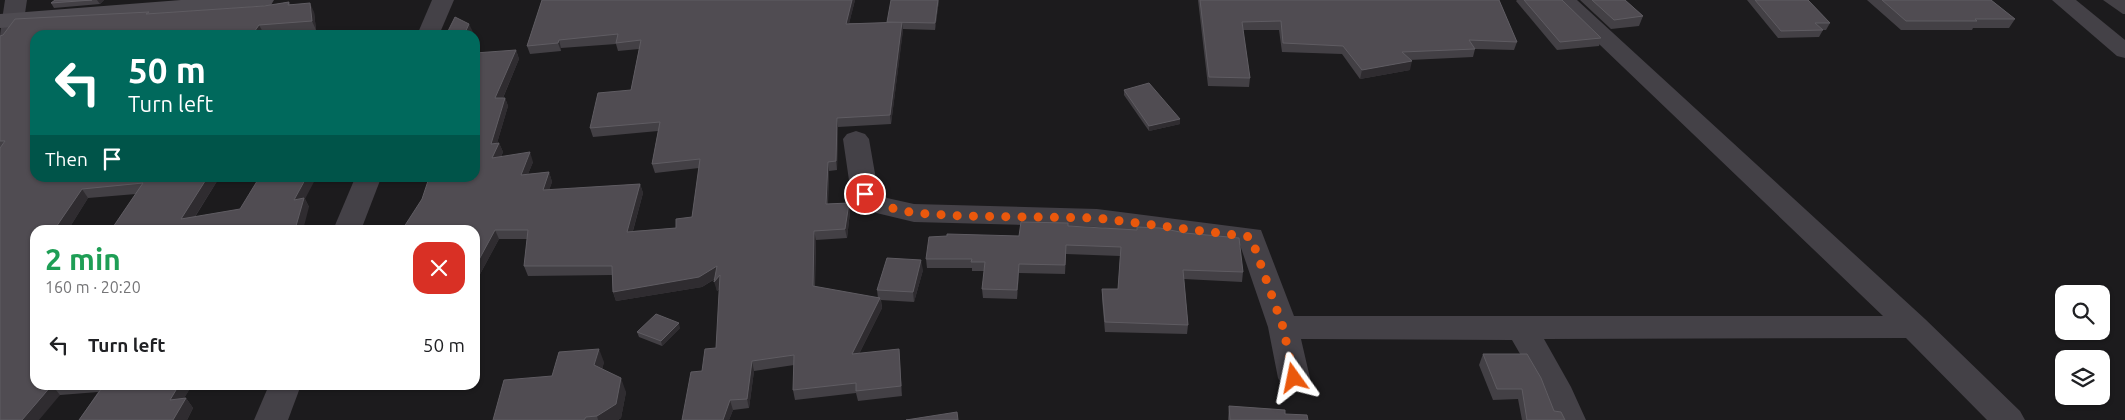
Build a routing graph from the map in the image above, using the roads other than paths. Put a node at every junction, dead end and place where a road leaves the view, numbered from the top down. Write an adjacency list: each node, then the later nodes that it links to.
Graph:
1 (263, 0): 5 (main road)
2 (443, 0): 6 (street)
3 (1564, 0): 14 (street)
4 (2063, 0): 8 (street)
5 (10, 14): 7 (street)
6 (430, 30)
7 (0, 38)
8 (2125, 51)
9 (856, 139): 12 (street)
10 (366, 182): 11 (street)
11 (349, 225)
12 (1283, 327): 13 (street); 15 (street)
13 (1521, 327): 14 (street); 18 (street)
14 (1914, 327): 19 (street)
15 (1294, 378)
16 (283, 390): 17 (street)
17 (270, 420)
18 (1569, 420)
19 (2008, 420)

